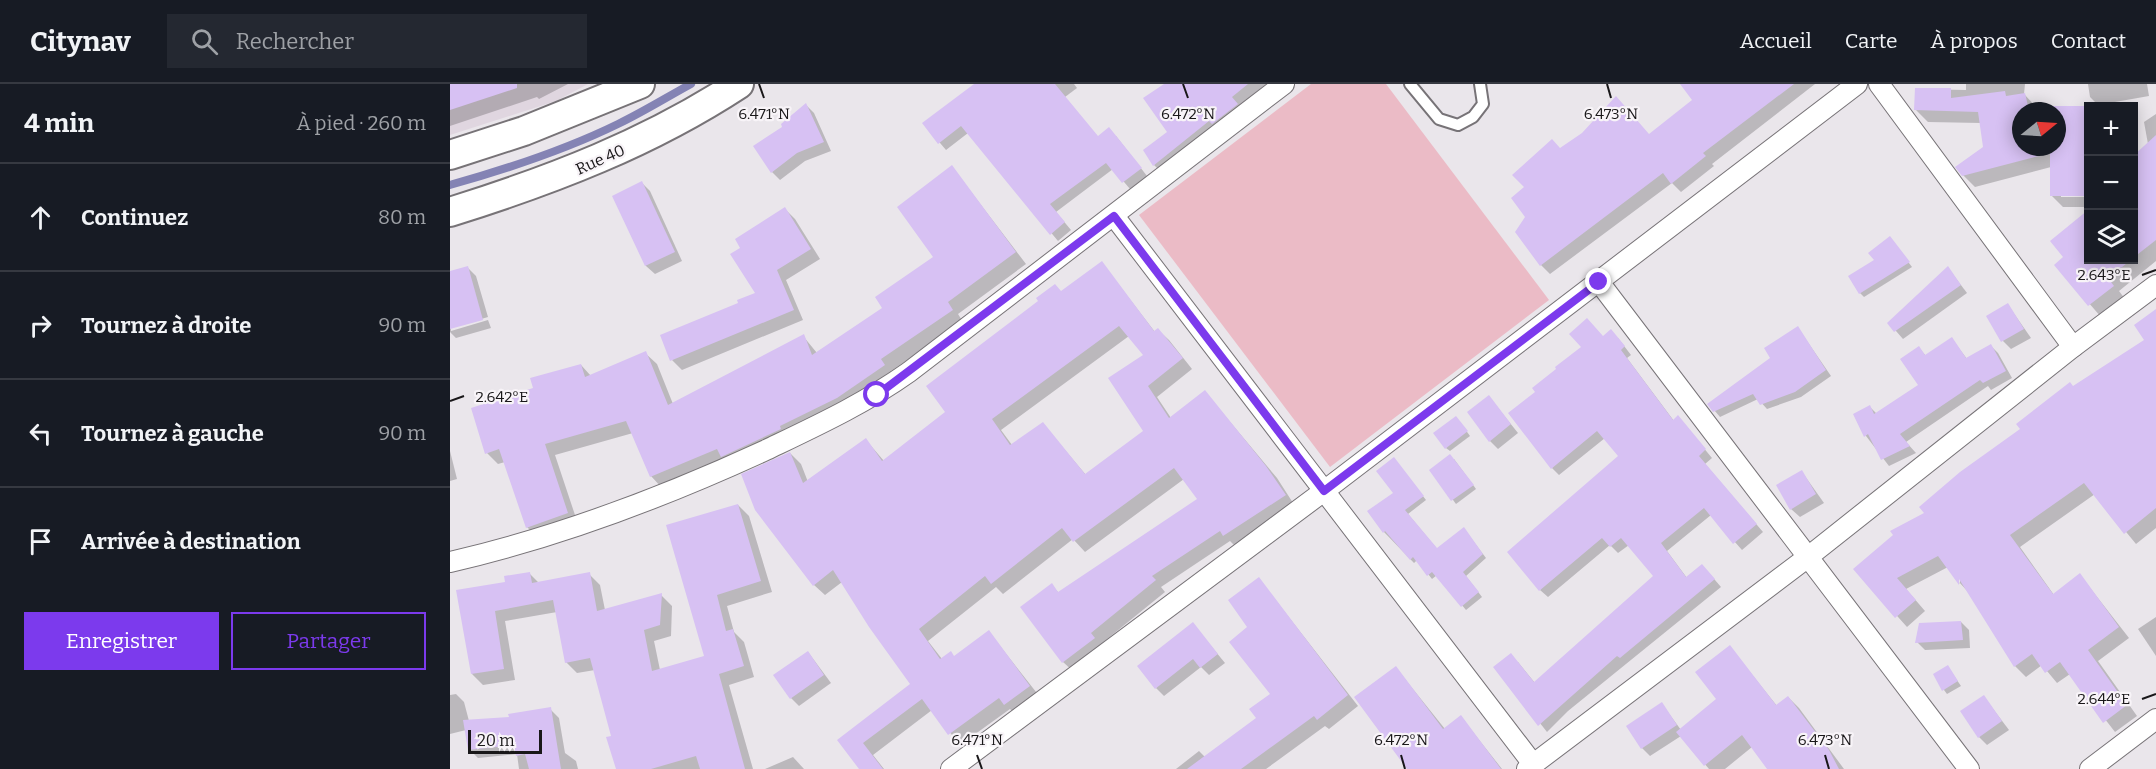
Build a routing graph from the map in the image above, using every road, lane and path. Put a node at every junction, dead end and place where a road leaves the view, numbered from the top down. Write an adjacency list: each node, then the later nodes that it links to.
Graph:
1 (640, 84): 8 (main road)
2 (1284, 84): 10 (street)
3 (1410, 84): 4 (lane)
4 (1480, 84)
5 (1857, 84): 11 (street)
6 (1879, 84): 13 (street)
7 (733, 86): 9 (main road, Rue 40)
8 (450, 155)
9 (450, 212)
10 (1114, 216): 14 (street); 16 (street)
11 (1599, 282): 14 (street); 15 (street)
12 (2156, 285): 13 (street)
13 (2073, 346): 15 (street)
14 (1324, 491): 18 (street); 19 (street)
15 (1808, 557): 18 (street); 20 (street)
16 (450, 562)
17 (2156, 719): 21 (street)
18 (1530, 767)
19 (951, 769)
20 (1969, 769)
21 (2090, 769)

